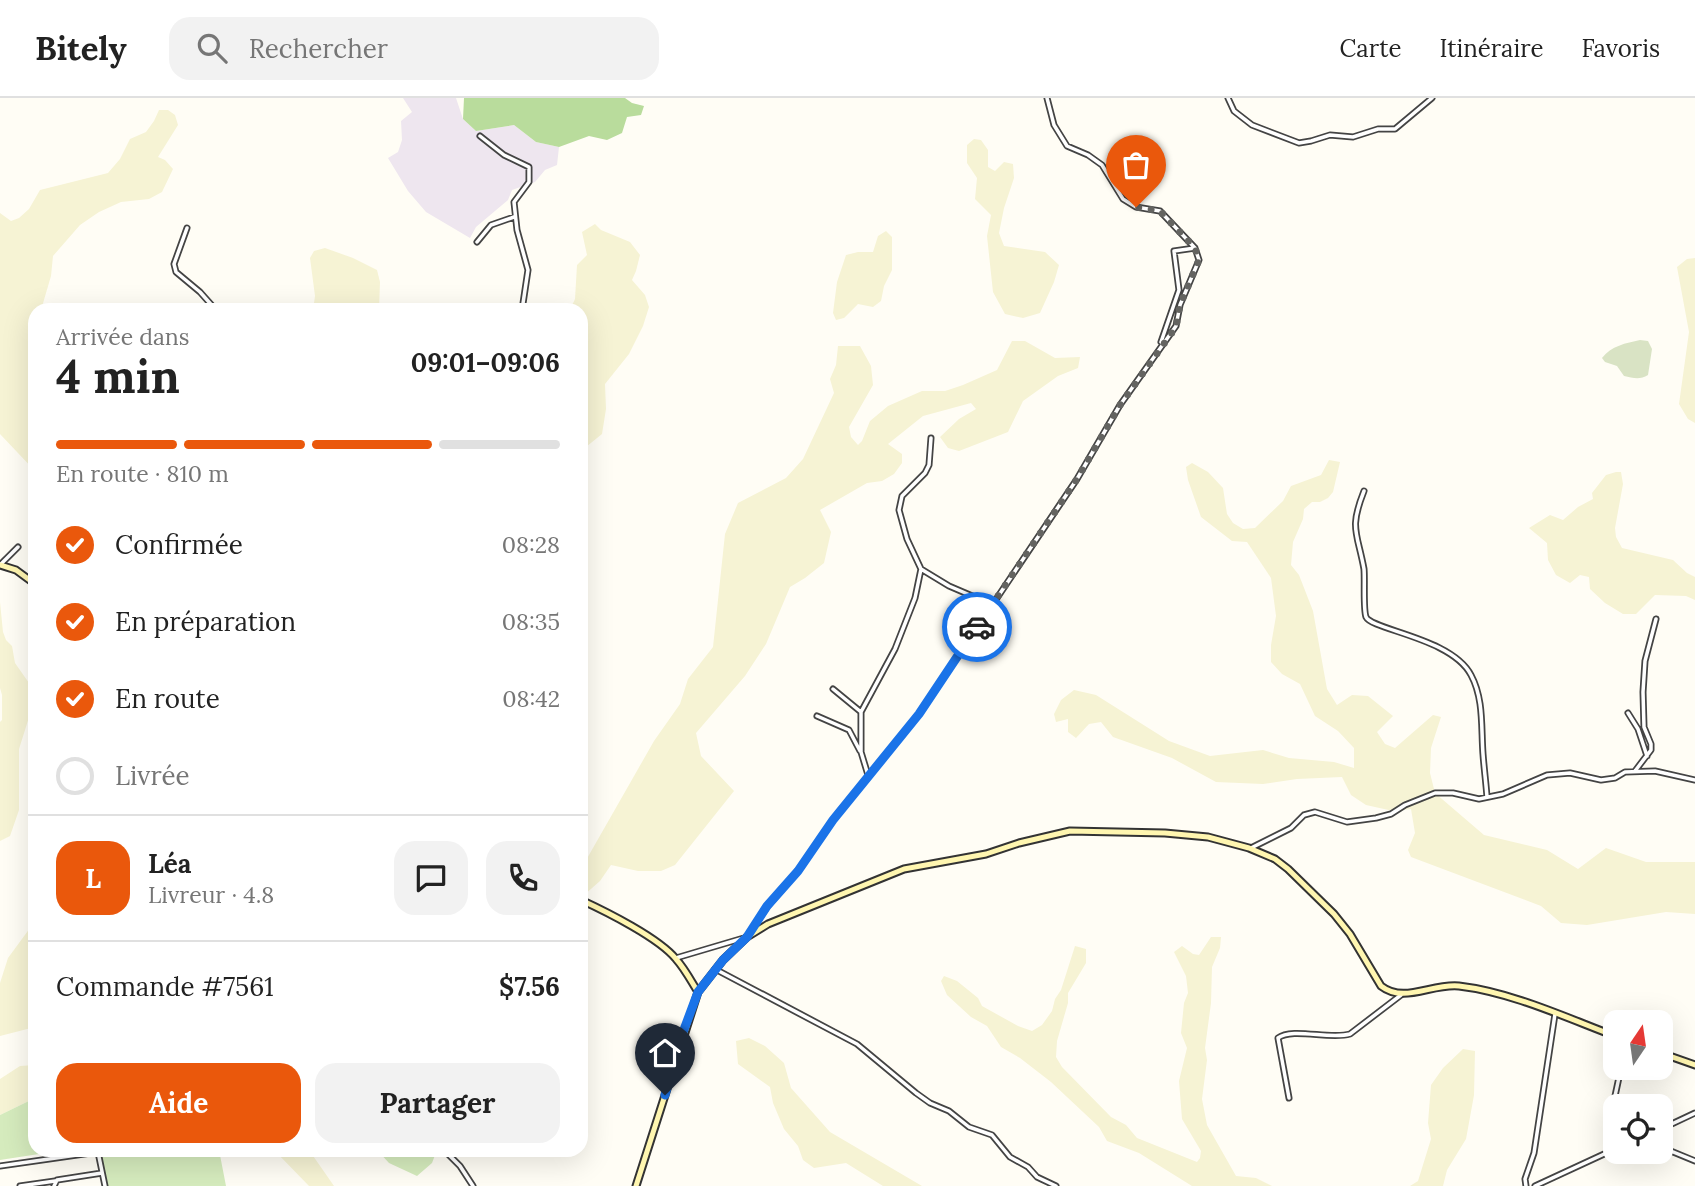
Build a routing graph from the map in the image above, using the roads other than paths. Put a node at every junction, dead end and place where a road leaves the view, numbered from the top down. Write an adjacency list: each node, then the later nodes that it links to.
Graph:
1 (1047, 98): 8 (street)
2 (1228, 98): 3 (street)
3 (1432, 98)
4 (480, 136): 5 (street)
5 (515, 217): 7 (street); 10 (street)
6 (187, 228): 9 (street)
7 (477, 242)
8 (1195, 248): 11 (street); 11 (street)
9 (210, 303)
10 (523, 303)
11 (1158, 349): 18 (street)
12 (931, 438): 16 (street)
13 (1364, 491): 29 (street)
14 (18, 547): 15 (street)
15 (0, 565): 17 (street)
16 (921, 569): 18 (street); 21 (street)
17 (28, 579)
18 (992, 604): 27 (street)
19 (1656, 620): 25 (street)
20 (833, 689): 21 (street)
21 (861, 712): 24 (street)
22 (1628, 713): 25 (street)
23 (817, 716): 24 (street)
24 (861, 752): 27 (street)
25 (1647, 756): 26 (street)
26 (1635, 771): 28 (street); 29 (street)
27 (868, 775): 32 (street)
28 (1695, 780)
29 (1487, 797): 30 (street)
30 (1249, 848): 32 (street); 36 (street)
31 (588, 904): 33 (street)
32 (747, 937): 33 (street); 34 (street)
33 (676, 958): 35 (street)
34 (715, 969): 35 (street); 58 (street)
35 (698, 992): 57 (street)
36 (1401, 995): 37 (street); 41 (street)
37 (1555, 1014): 38 (street); 59 (street)
38 (1603, 1032)
39 (1673, 1057): 40 (street)
40 (1695, 1065)
41 (1289, 1098)
42 (1695, 1113): 43 (street)
43 (1673, 1123)
44 (1673, 1152): 49 (street)
45 (1603, 1153): 60 (street)
46 (63, 1157): 50 (street)
47 (99, 1157): 51 (street)
48 (451, 1157): 56 (street)
49 (1695, 1161)
50 (0, 1166)
51 (102, 1173): 52 (street); 55 (street)
52 (57, 1180): 53 (street); 54 (street)
53 (20, 1186)
54 (54, 1186)
55 (105, 1186)
56 (473, 1186)
57 (636, 1186)
58 (1056, 1186)
59 (1526, 1186)
60 (1535, 1186)

